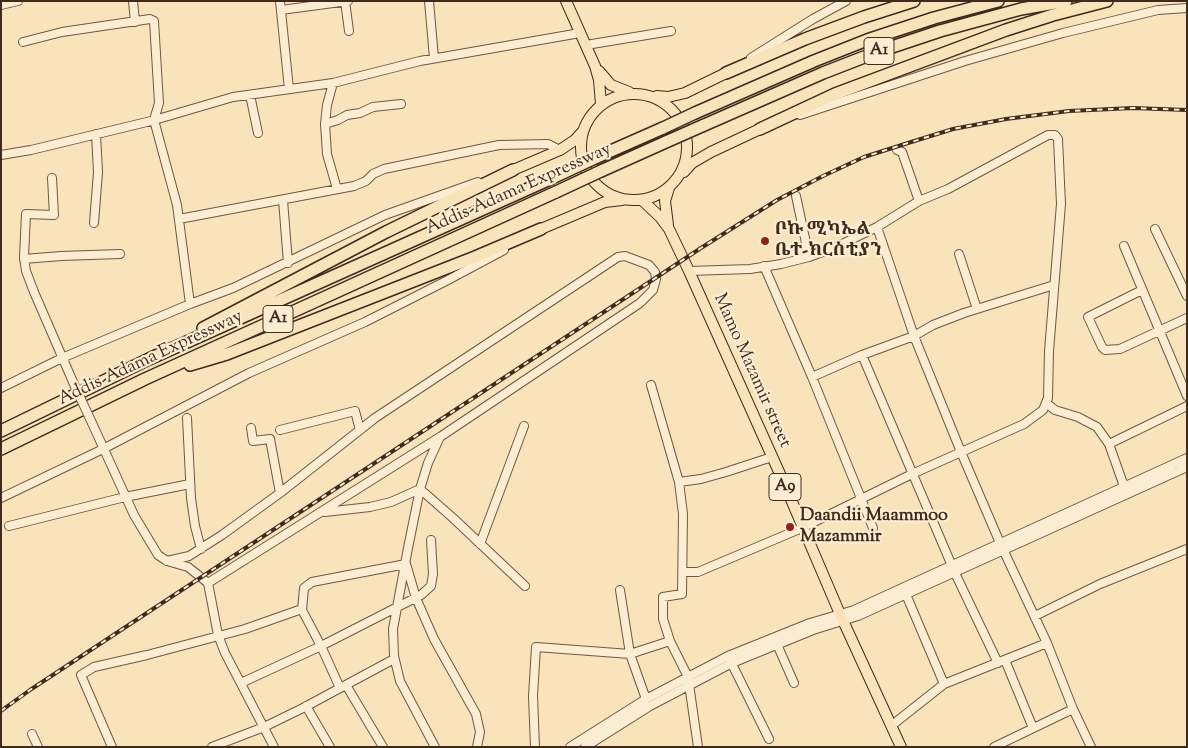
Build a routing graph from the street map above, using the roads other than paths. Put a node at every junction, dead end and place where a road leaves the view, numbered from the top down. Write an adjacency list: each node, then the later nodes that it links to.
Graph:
1 (18, 1): 13 (street)
2 (132, 1): 16 (street)
3 (429, 1): 22 (street)
4 (566, 1): 19 (main road)
5 (831, 1): 15 (street)
6 (846, 1): 15 (street)
7 (914, 1): 24 (highway)
8 (998, 1): 75 (highway, Addis-Adama Expressway / A1, bridge)
9 (1066, 1): 76 (highway, Addis-Adama Expressway / A1, bridge)
10 (1107, 1): 34 (highway)
11 (346, 2): 12 (street); 17 (street)
12 (281, 5): 26 (street)
13 (1, 6)
14 (1187, 8): 34 (street)
15 (827, 12): 24 (street)
16 (135, 22): 20 (street); 32 (street)
17 (348, 31)
18 (671, 31): 21 (street)
19 (580, 34): 21 (main road); 22 (street)
20 (23, 42)
21 (586, 46): 23 (main road)
22 (434, 58): 25 (street)
23 (596, 66): 27 (main road); 31 (main road)
24 (726, 73): 29 (main road)
25 (332, 83): 26 (street); 33 (street)
26 (289, 90): 28 (street)
27 (631, 93): 29 (main road); 31 (main road)
28 (250, 95): 32 (street); 37 (street)
29 (651, 96): 43 (main road)
30 (401, 104): 33 (street)
31 (601, 104): 35 (main road)
32 (154, 120): 36 (street); 51 (street)
33 (325, 124): 45 (street)
34 (760, 129): 43 (main road)
35 (584, 130): 38 (main road); 48 (main road)
36 (96, 134): 40 (street); 52 (street)
37 (258, 134)
38 (560, 150): 41 (main road); 45 (street)
39 (897, 150): 50 (street)
40 (1, 155)
41 (513, 170): 62 (street); 75 (highway)
42 (52, 178): 61 (street)
43 (678, 178): 44 (main road)
44 (669, 188): 49 (main road); 55 (main road, A9)
45 (337, 189): 47 (street)
46 (796, 196): 60 (street)
47 (283, 200): 51 (street); 62 (street)
48 (625, 200): 49 (main road); 54 (main road)
49 (642, 200): 55 (main road, A9)
50 (919, 201): 53 (street); 65 (street)
51 (179, 219): 68 (street)
52 (94, 223)
53 (877, 227): 60 (street); 72 (street)
54 (541, 229): 76 (highway); 92 (street)
55 (669, 229): 64 (main road, Mamo Mazamir street / A9)
56 (1155, 229): 67 (street)
57 (1124, 246): 66 (street)
58 (120, 254): 61 (street)
59 (959, 254): 69 (street)
60 (809, 257): 63 (street)
61 (24, 259): 74 (street)
62 (288, 263): 68 (street)
63 (764, 266): 64 (street); 77 (street)
64 (689, 271): 94 (main road, Mamo Mazamir street / A9)
65 (1054, 285): 69 (street); 81 (street)
66 (1142, 290): 71 (street); 71 (street)
67 (1187, 296)
68 (190, 304): 74 (street)
69 (977, 309): 72 (street)
70 (1187, 318): 71 (street)
71 (1159, 331): 80 (street)
72 (914, 336): 73 (street); 93 (street)
73 (862, 355): 77 (street); 97 (street)
74 (62, 358): 79 (street); 92 (street, bridge)
75 (149, 359): 88 (highway, Addis-Adama Expressway / A1)
76 (157, 373): 91 (highway, Addis-Adama Expressway / A1)
77 (812, 377): 105 (street)
78 (652, 385): 98 (street)
79 (1, 388)
80 (1187, 396)
81 (1046, 403): 90 (street); 93 (street)
82 (1187, 406): 90 (street)
83 (187, 418): 99 (street)
84 (524, 426): 111 (street)
85 (251, 428): 102 (street)
86 (280, 430): 87 (street)
87 (360, 430): 89 (street); 102 (street)
88 (1, 431)
89 (440, 437): 100 (street); 106 (street)
90 (1109, 444): 101 (street)
91 (1, 449)
92 (103, 449): 103 (street); 104 (street)
93 (961, 452): 97 (street); 112 (street)
94 (772, 457): 98 (street); 108 (main road, Mamo Mazamir street / A9)
95 (1187, 458): 101 (street)
96 (1187, 467): 101 (street)
97 (912, 474): 105 (street); 117 (street)
98 (679, 482): 118 (street)
99 (190, 484): 103 (street); 113 (street)
100 (420, 489): 106 (street); 111 (street); 116 (street)
101 (1126, 490): 112 (street)
102 (280, 493): 113 (street)
103 (125, 497): 107 (street); 115 (street)
104 (1, 498)
105 (861, 499): 108 (street); 109 (street)
106 (320, 513): 119 (street)
107 (8, 526)
108 (802, 528): 118 (street); 127 (main road, Mamo Mazamir street / A9)
109 (874, 528)
110 (431, 540): 123 (street)
111 (480, 544): 120 (street)
112 (1001, 547): 117 (street); 126 (street)
113 (201, 549): 115 (street)
114 (1187, 549): 126 (street)
115 (167, 561): 119 (street)
116 (406, 564): 123 (street); 124 (street); 125 (street)
117 (954, 569): 122 (street); 136 (street)
118 (684, 572): 130 (street)
119 (208, 584): 128 (street)
120 (525, 586)
121 (620, 590): 133 (street)
122 (904, 591): 127 (street); 140 (street)
123 (416, 598): 124 (street); 159 (street)
124 (396, 609): 132 (street); 134 (street)
125 (302, 610): 128 (street); 132 (street)
126 (1035, 616): 131 (street)
127 (841, 617): 129 (street); 146 (main road, Mamo Mazamir street / A9)
128 (218, 635): 139 (street); 153 (street)
129 (776, 641): 135 (street); 138 (street)
130 (670, 642): 133 (street); 137 (street)
131 (1047, 643): 136 (street); 145 (street)
132 (321, 646): 139 (street); 142 (street)
133 (630, 654): 143 (street); 160 (street)
134 (394, 659): 142 (street); 158 (street)
135 (730, 660): 137 (street); 141 (street); 151 (street)
136 (1002, 662): 140 (street); 148 (street)
137 (688, 677): 141 (street); 143 (street)
138 (794, 683)
139 (241, 684): 147 (street)
140 (944, 684): 146 (street)
141 (690, 685): 162 (street); 163 (street)
142 (343, 686): 144 (street); 157 (street)
143 (646, 699): 161 (street)
144 (306, 706): 147 (street); 156 (street)
145 (1073, 709): 148 (street); 167 (street)
146 (891, 726): 164 (main road, Mamo Mazamir street / A9)
147 (264, 727): 154 (street); 155 (street)
148 (1033, 728): 150 (street)
149 (32, 734): 152 (street)
150 (1013, 738): 165 (street); 166 (street)
151 (769, 739)
152 (38, 747)
153 (112, 747)
154 (212, 747)
155 (274, 747)
156 (330, 747)
157 (384, 747)
158 (436, 747)
159 (477, 747)
160 (535, 747)
161 (570, 747)
162 (585, 747)
163 (698, 747)
164 (901, 747)
165 (994, 747)
166 (1016, 747)
167 (1091, 747)

